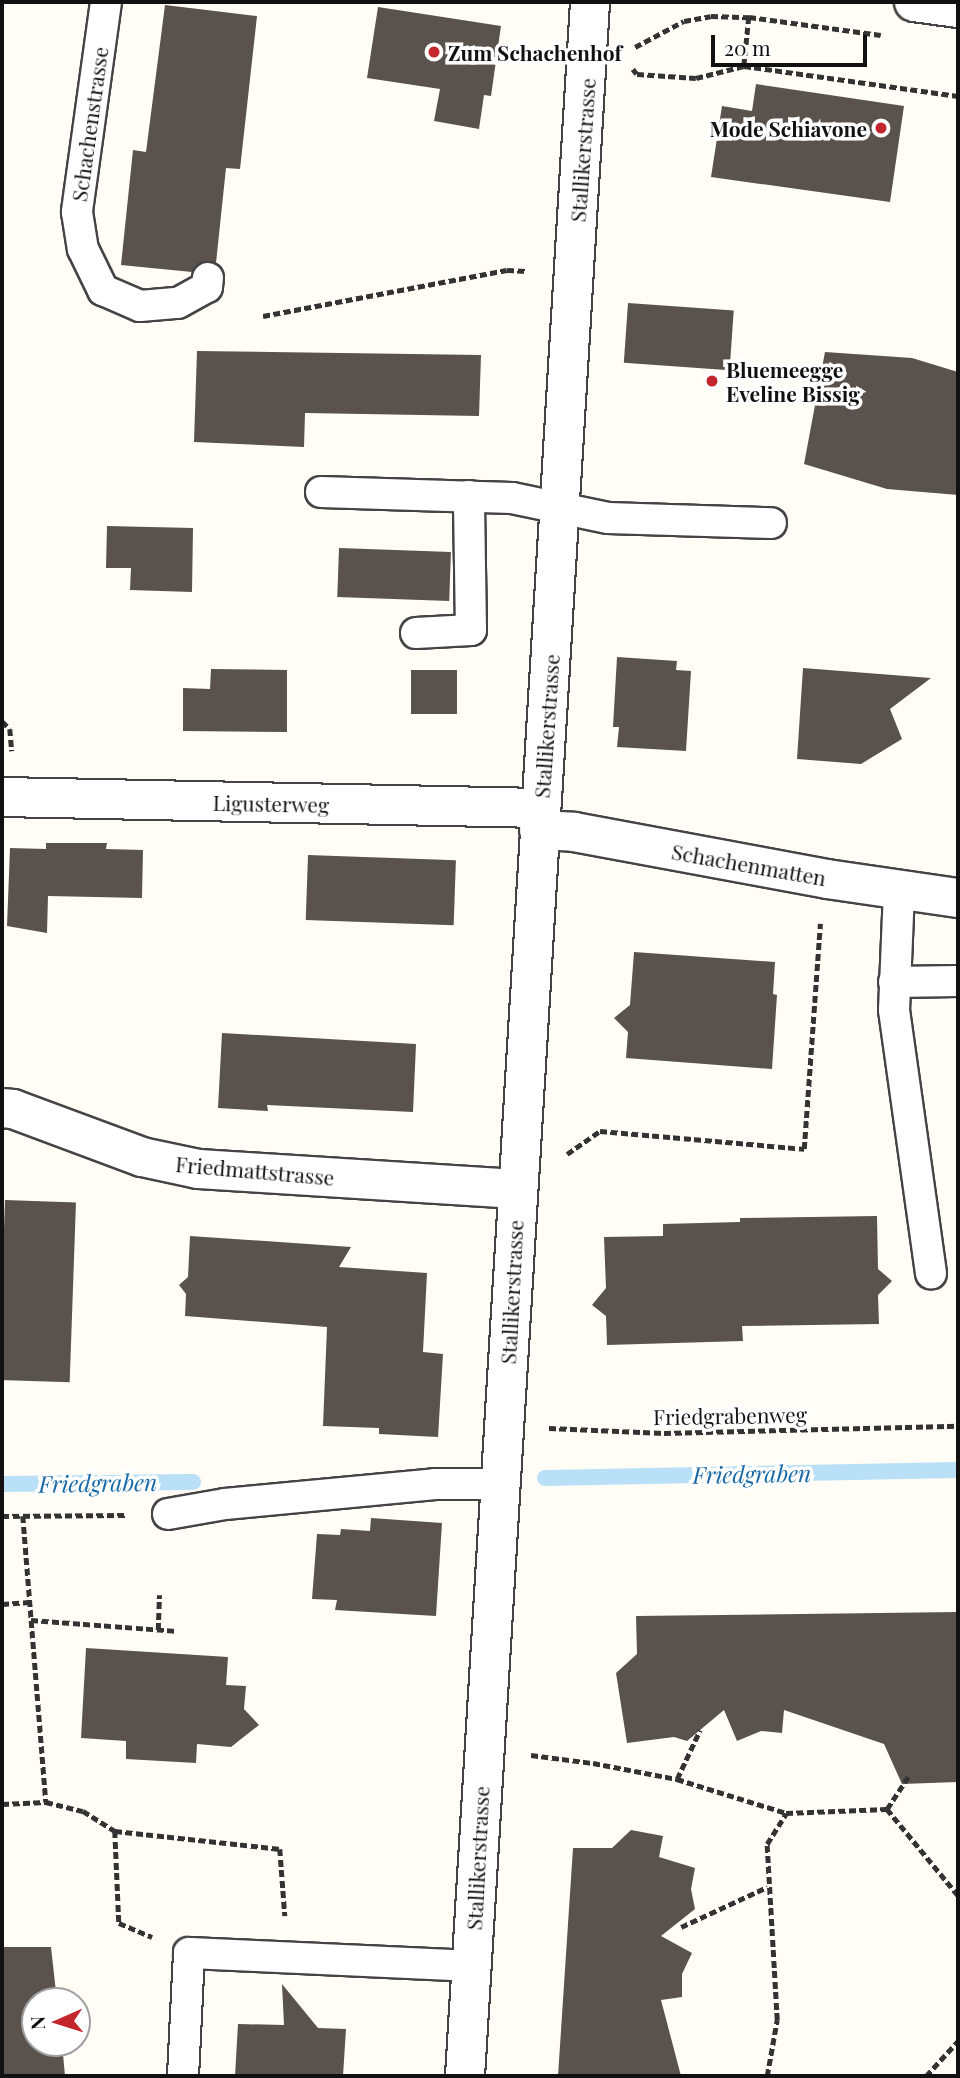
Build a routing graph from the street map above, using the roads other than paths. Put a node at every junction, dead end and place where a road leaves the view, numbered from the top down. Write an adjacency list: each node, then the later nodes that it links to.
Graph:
1 (106, 2): 5 (lane, Schachenstrasse)
2 (590, 2): 8 (street, Stallikerstrasse)
3 (914, 2): 4 (street)
4 (958, 8)
5 (208, 278)
6 (321, 492): 7 (lane)
7 (469, 496): 8 (lane); 10 (lane)
8 (560, 508): 9 (lane); 12 (street, Stallikerstrasse)
9 (771, 523)
10 (416, 633)
11 (2, 797): 12 (street, Ligusterweg)
12 (540, 819): 13 (street, Schachenmatten); 18 (street, Stallikerstrasse)
13 (899, 891): 14 (street, Schachenmatten); 16 (lane)
14 (958, 898)
15 (958, 981): 16 (lane)
16 (894, 982): 19 (lane)
17 (2, 1108): 18 (street, Friedmattstrasse)
18 (518, 1173): 20 (street, Stallikerstrasse)
19 (931, 1273)
20 (499, 1484): 21 (lane); 22 (street, Stallikerstrasse)
21 (168, 1514)
22 (470, 1966): 23 (lane); 24 (street, Stallikerstrasse)
23 (183, 2076)
24 (464, 2076)

